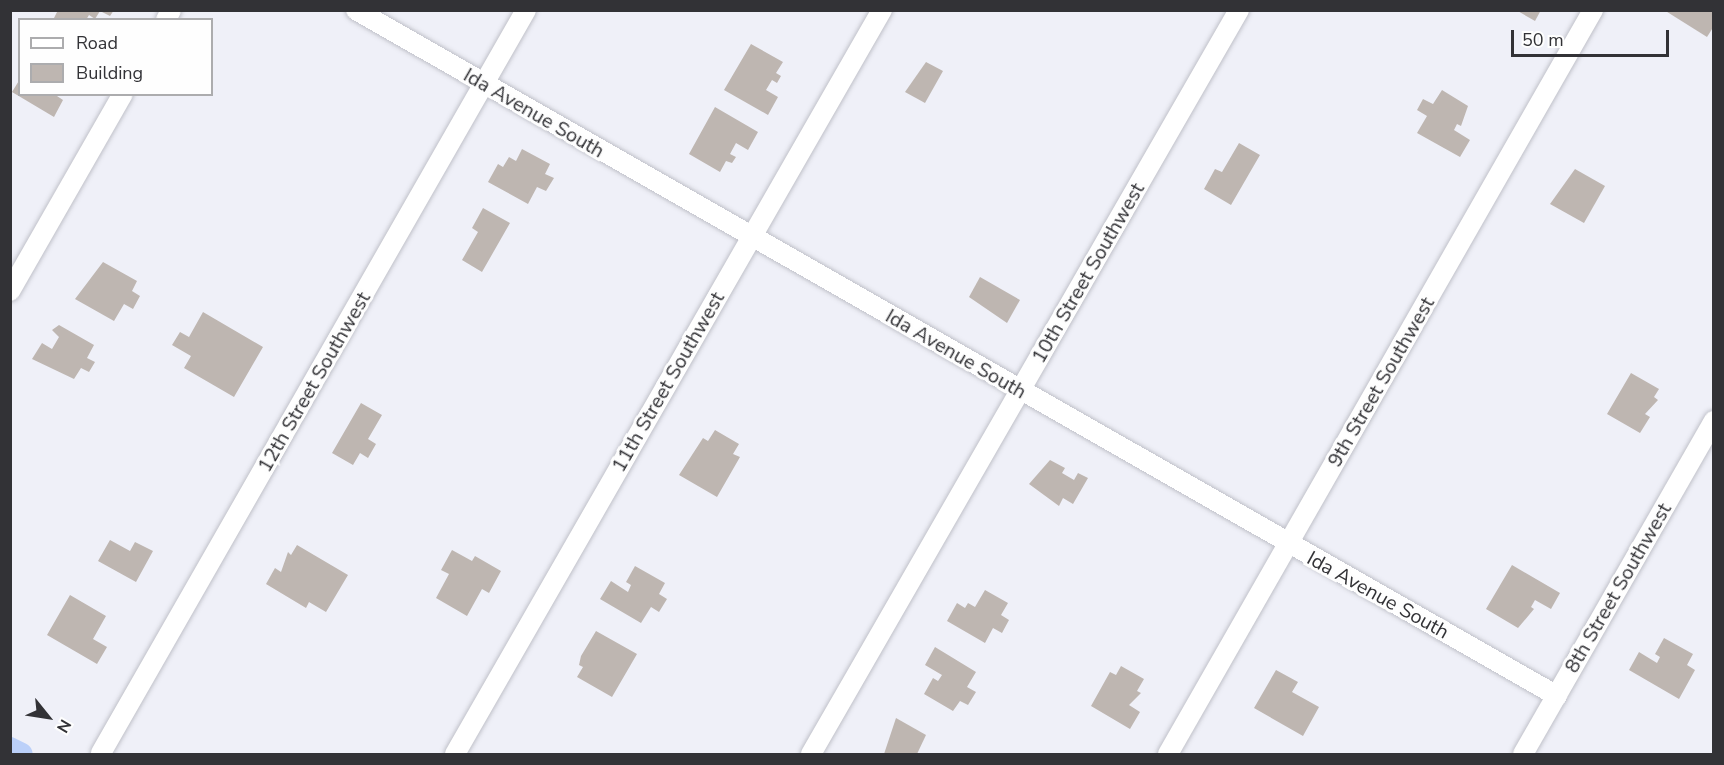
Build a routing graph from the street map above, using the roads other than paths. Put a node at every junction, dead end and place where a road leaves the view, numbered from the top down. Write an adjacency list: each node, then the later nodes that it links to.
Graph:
1 (356, 10): 6 (street, Ida Avenue South)
2 (526, 10): 6 (street, 12th Street Southwest)
3 (882, 10): 8 (street, 11th Street Southwest)
4 (1239, 10): 10 (street, 10th Street Southwest)
5 (1593, 10): 12 (street, 9th Street Southwest)
6 (484, 84): 8 (street, Ida Avenue South); 14 (street, 12th Street Southwest)
7 (122, 96): 9 (street)
8 (751, 238): 10 (street, Ida Avenue South); 15 (street, 11th Street Southwest)
9 (10, 291)
10 (1020, 391): 12 (street, Ida Avenue South); 16 (street, 10th Street Southwest)
11 (1713, 421): 13 (street, 8th Street Southwest)
12 (1288, 544): 13 (street, Ida Avenue South); 17 (street, 9th Street Southwest)
13 (1557, 696): 18 (street, 8th Street Southwest)
14 (101, 753)
15 (455, 754)
16 (811, 754)
17 (1168, 754)
18 (1523, 754)

